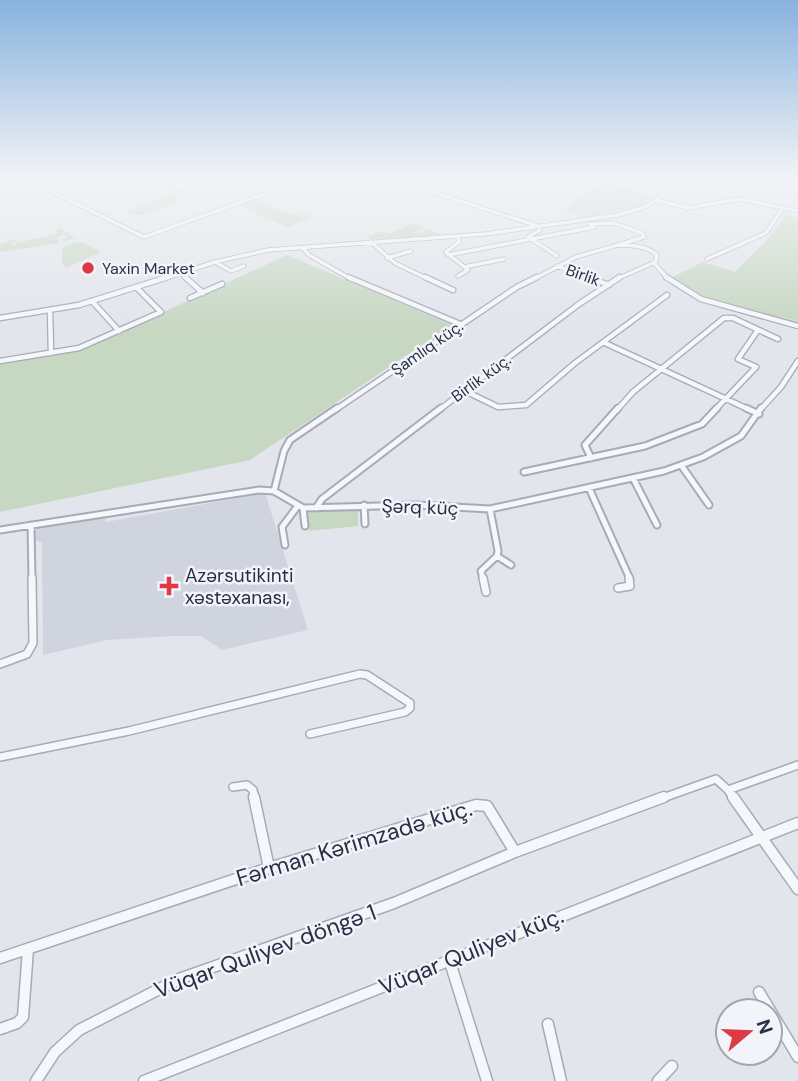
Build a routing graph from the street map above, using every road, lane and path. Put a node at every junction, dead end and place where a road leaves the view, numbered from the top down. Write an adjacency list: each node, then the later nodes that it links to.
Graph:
1 (123, 226): 2 (street)
2 (174, 226)
3 (547, 226): 7 (street)
4 (590, 226): 9 (street)
5 (620, 226): 11 (street, Şamlıq küç.)
6 (770, 226): 18 (street)
7 (543, 227): 8 (street); 9 (street)
8 (458, 237): 10 (street); 14 (street)
9 (529, 238): 14 (street); 15 (street)
10 (371, 242): 12 (street); 16 (street)
11 (618, 245): 20 (street, Şamlıq küç.); 22 (street, Şamlıq küç.)
12 (302, 247): 19 (street); 36 (street)
13 (411, 251): 16 (street)
14 (448, 255): 23 (street)
15 (557, 256)
16 (387, 258): 29 (street)
17 (504, 258): 23 (street)
18 (707, 260)
19 (215, 262): 21 (street); 24 (street)
20 (655, 262): 27 (street, Birlik küç.); 37 (street, Şamlıq küç.)
21 (244, 266)
22 (557, 266): 27 (street, Birlik); 36 (street, Şamlıq küç.)
23 (464, 267): 25 (street)
24 (180, 273): 28 (street); 30 (street)
25 (458, 276)
26 (222, 284): 30 (street)
27 (609, 285): 46 (street, Birlik küç.)
28 (136, 287): 33 (street); 39 (street)
29 (453, 290)
30 (203, 293): 32 (street)
31 (667, 295): 41 (street)
32 (190, 298)
33 (92, 301): 34 (street); 39 (street)
34 (50, 310): 35 (street); 42 (street)
35 (0, 318)
36 (460, 324): 54 (street, Şamlıq küç.)
37 (798, 326)
38 (758, 330): 40 (street); 45 (street); 47 (street)
39 (118, 331): 42 (street)
40 (778, 339)
41 (604, 343): 45 (street); 46 (street)
42 (51, 353): 43 (street)
43 (0, 361)
44 (797, 363): 48 (street, Şərq küç)
45 (661, 369): 47 (street); 49 (street)
46 (463, 390): 58 (street, Birlik küç.)
47 (726, 398): 48 (street); 49 (street)
48 (759, 414): 50 (street, Şərq küç)
49 (591, 458): 51 (street)
50 (681, 466): 52 (street, Şərq küç); 56 (street)
51 (524, 472)
52 (633, 478): 53 (street, Şərq küç); 62 (street)
53 (589, 488): 59 (street, Şərq küç); 68 (street)
54 (274, 491): 57 (street); 61 (street)
55 (364, 505): 58 (street, Şərq küç); 59 (street, Şərq küç); 60 (street)
56 (709, 505)
57 (300, 508): 58 (street, Şərq küç); 63 (street); 65 (street)
58 (316, 508)
59 (490, 509): 66 (street)
60 (365, 524)
61 (31, 525): 64 (street); 70 (street)
62 (657, 525)
63 (304, 526)
64 (0, 530)
65 (285, 545)
66 (497, 556): 67 (street); 69 (street)
67 (511, 565)
68 (618, 589)
69 (486, 592)
70 (0, 664)
71 (310, 734): 72 (street)
72 (0, 757)
73 (798, 765): 75 (street)
74 (233, 788): 79 (street)
75 (728, 790): 77 (street); 78 (street)
76 (798, 823): 77 (street, Vüqar Quliyev küç.)
77 (762, 835): 80 (street); 83 (street, Vüqar Quliyev küç.)
78 (515, 852): 79 (street, Fərman Kərimzadə küç.); 89 (street, Vüqar Quliyev döngə 1)
79 (270, 867): 81 (street, Fərman Kərimzadə küç.)
80 (798, 890)
81 (28, 949): 82 (street, Fərman Kərimzadə küç.); 86 (street)
82 (0, 958)
83 (449, 959): 90 (street, Vüqar Quliyev küç.); 91 (street)
84 (759, 992): 87 (street)
85 (548, 1024): 92 (street)
86 (0, 1029)
87 (798, 1057)
88 (672, 1066): 93 (street)
89 (36, 1081)
90 (144, 1081)
91 (487, 1081)
92 (561, 1081)
93 (658, 1081)

